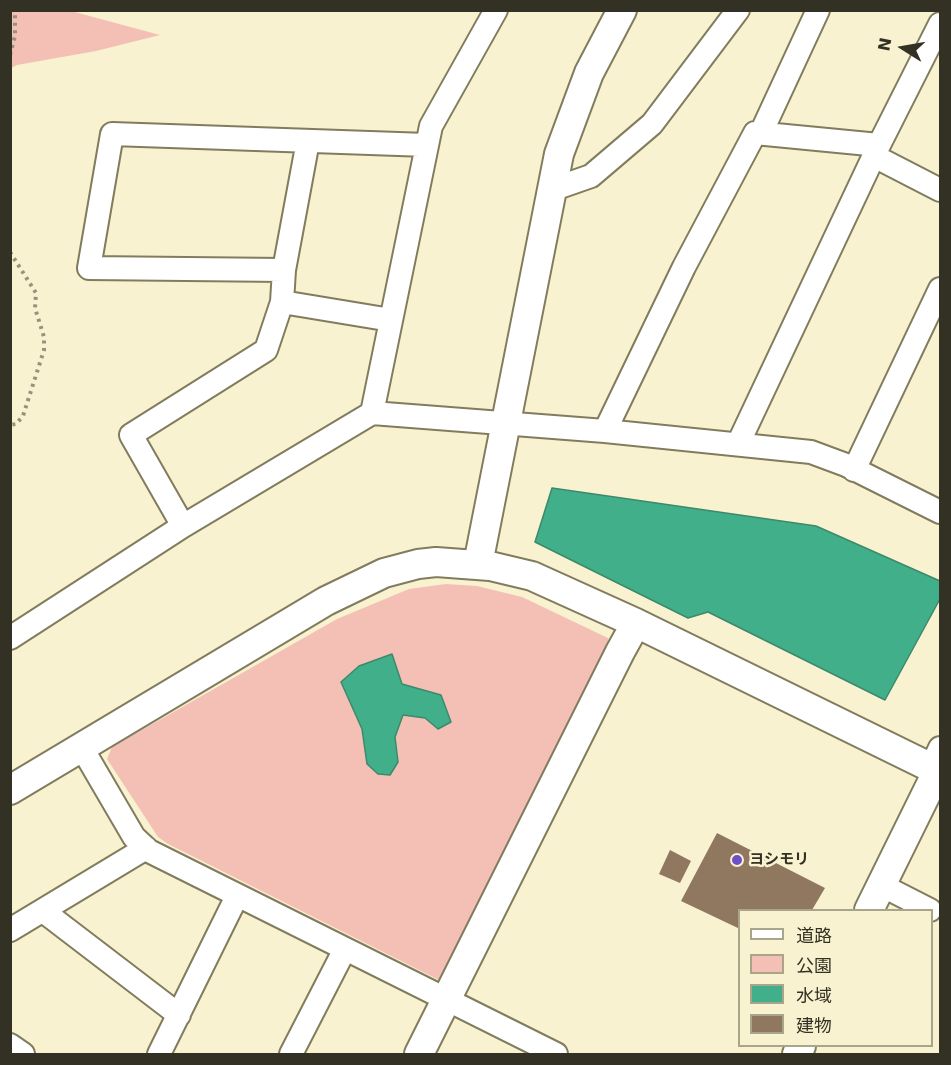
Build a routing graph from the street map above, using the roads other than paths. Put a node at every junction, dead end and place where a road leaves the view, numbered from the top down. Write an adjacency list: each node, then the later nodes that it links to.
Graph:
1 (495, 10): 8 (street)
2 (622, 10): 10 (street)
3 (738, 10): 10 (street)
4 (818, 10): 6 (street)
5 (940, 24): 9 (street)
6 (761, 133): 9 (street); 18 (street)
7 (308, 141): 8 (street); 12 (street); 12 (street)
8 (427, 145): 15 (street)
9 (877, 150): 11 (street); 19 (street)
10 (551, 190): 17 (street)
11 (940, 190)
12 (284, 270): 14 (street)
13 (940, 289): 20 (street)
14 (282, 302): 15 (street); 22 (street)
15 (391, 320): 16 (street)
16 (372, 413): 17 (street); 22 (street)
17 (506, 423): 18 (street); 23 (street)
18 (605, 432): 19 (street)
19 (738, 444): 20 (street)
20 (854, 470): 21 (street)
21 (940, 512)
22 (183, 526): 25 (street)
23 (478, 564): 24 (street); 26 (street)
24 (636, 623): 27 (street); 37 (street)
25 (10, 638)
26 (82, 748): 28 (street); 29 (street)
27 (938, 764): 30 (street)
28 (10, 790)
29 (146, 848): 31 (street); 34 (street)
30 (881, 885): 32 (street); 33 (street)
31 (237, 896): 36 (street); 38 (street)
32 (869, 909)
33 (927, 909)
34 (43, 911): 35 (street); 38 (street)
35 (10, 930)
36 (345, 949): 37 (street); 43 (street)
37 (446, 1000): 40 (street); 44 (street)
38 (179, 1015): 42 (street)
39 (10, 1045): 41 (street)
40 (547, 1052)
41 (23, 1054)
42 (159, 1054)
43 (291, 1054)
44 (419, 1054)

